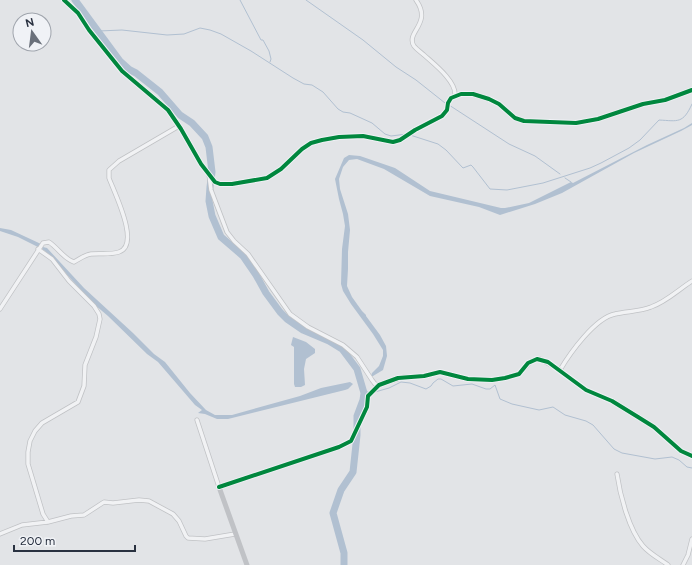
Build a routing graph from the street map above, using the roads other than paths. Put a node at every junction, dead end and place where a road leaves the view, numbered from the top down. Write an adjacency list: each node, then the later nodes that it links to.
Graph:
1 (64, 0): 5 (street)
2 (416, 0): 4 (street)
3 (692, 90): 4 (street)
4 (456, 95): 7 (street)
5 (179, 126): 6 (street); 8 (street)
6 (209, 174): 7 (street); 12 (street)
7 (215, 182)
8 (38, 249): 10 (street); 17 (street)
9 (692, 281): 11 (street)
10 (0, 309)
11 (560, 370): 12 (street); 14 (street)
12 (379, 385): 16 (street)
13 (196, 420): 16 (street)
14 (692, 456)
15 (617, 474): 22 (street)
16 (219, 487): 19 (street)
17 (48, 522): 18 (street); 19 (street)
18 (0, 534)
19 (235, 534): 21 (street)
20 (692, 539): 23 (street)
21 (247, 565)
22 (668, 565)
23 (683, 565)

